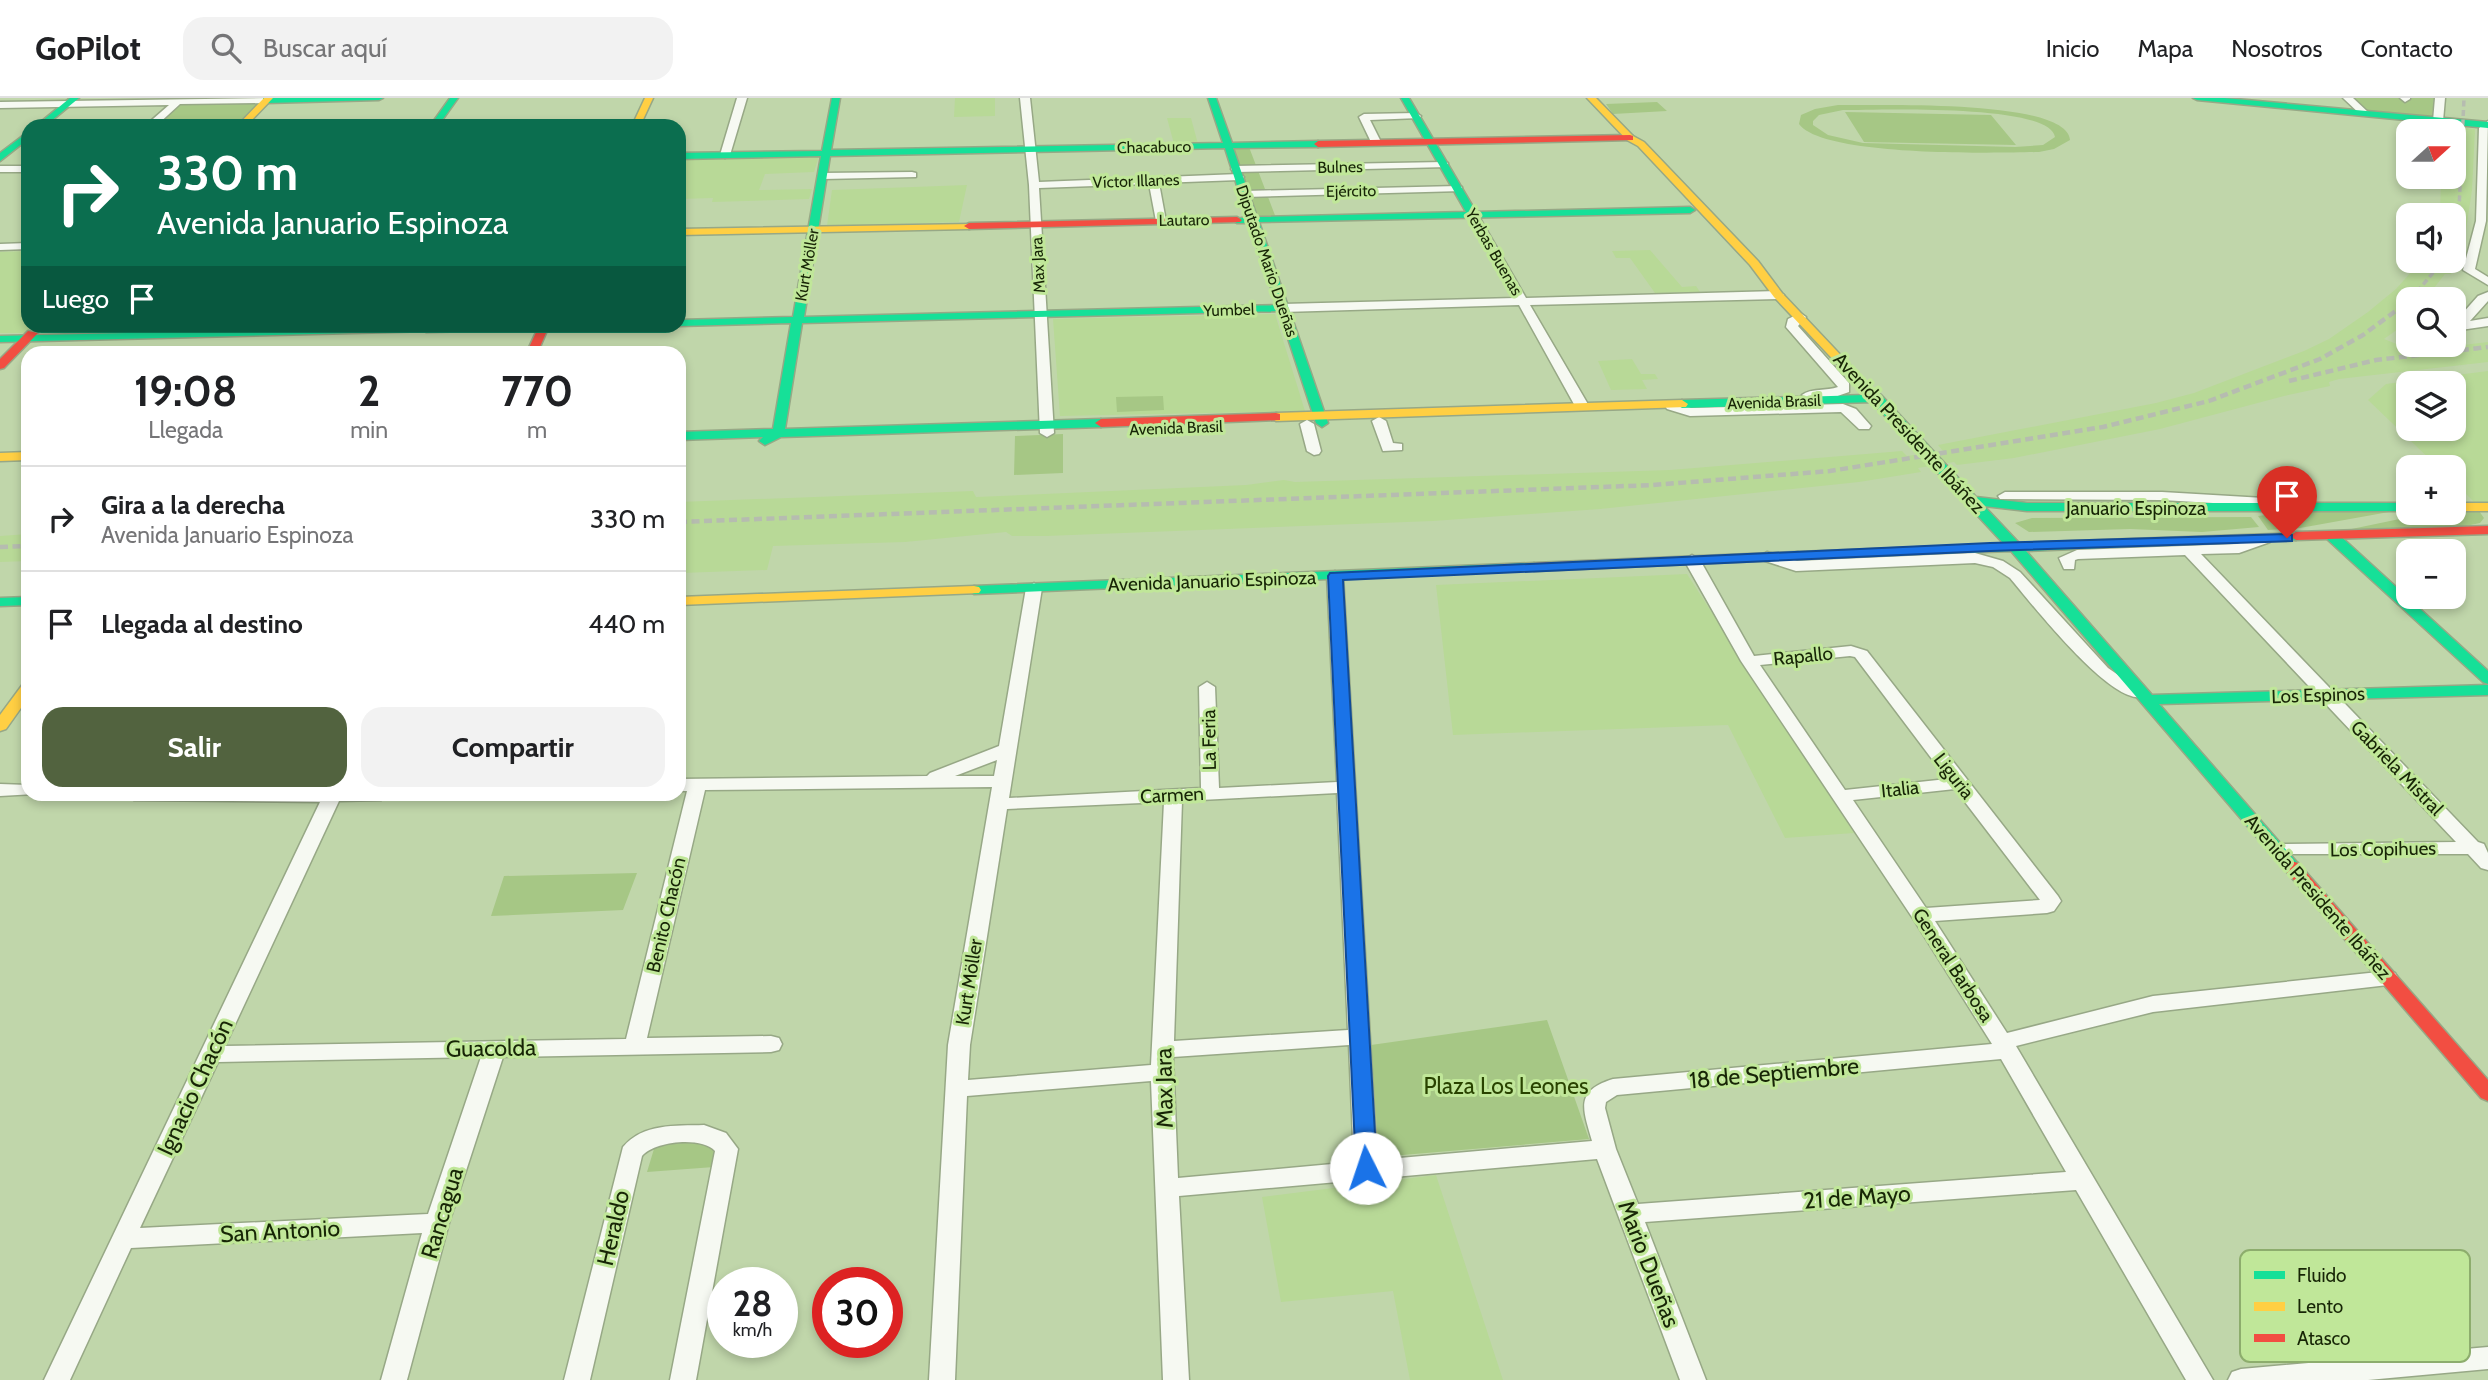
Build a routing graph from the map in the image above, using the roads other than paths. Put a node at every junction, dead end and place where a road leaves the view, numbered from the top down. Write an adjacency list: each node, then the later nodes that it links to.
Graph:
1 (379, 98): 13 (main road)
2 (454, 98): 23 (main road)
3 (649, 98): 24 (main road)
4 (742, 98): 36 (street)
5 (836, 98): 35 (main road, Kurt Möller)
6 (1025, 98): 34 (street, Max Jara)
7 (1212, 98): 33 (main road, Diputado Mario Dueñas)
8 (1405, 98): 19 (main road, Yerbas Buenas)
9 (1591, 98): 29 (main road, Avenida Presidente Ibáñez)
10 (2197, 98): 16 (main road)
11 (2348, 98): 18 (street)
12 (2440, 98): 26 (street)
13 (267, 99): 14 (street); 22 (main road)
14 (180, 100): 15 (street); 21 (street)
15 (71, 101): 17 (street); 20 (main road)
16 (2275, 102): 18 (main road)
17 (0, 105)
18 (2364, 113): 25 (main road)
19 (1416, 116): 31 (main road, Yerbas Buenas); 32 (street)
20 (49, 119)
21 (158, 119)
22 (248, 119)
23 (439, 119)
24 (639, 119)
25 (2420, 119)
26 (2438, 119)
27 (2466, 123): 28 (main road)
28 (2488, 125): 58 (street)
29 (1630, 138): 31 (main road, Chacabuco); 49 (main road, Avenida Presidente Ibáñez)
30 (21, 141): 38 (main road)
31 (1430, 141): 32 (main road, Chacabuco); 39 (main road, Yerbas Buenas)
32 (1376, 142): 33 (main road, Chacabuco)
33 (1228, 146): 34 (main road, Chacabuco); 42 (main road, Diputado Mario Dueñas)
34 (1029, 149): 35 (main road, Chacabuco); 46 (street, Max Jara)
35 (827, 153): 36 (main road, Chacabuco); 43 (main road, Kurt Möller)
36 (725, 155): 37 (main road, Chacabuco)
37 (686, 156)
38 (0, 158)
39 (1444, 165): 42 (street, Bulnes); 47 (main road, Yerbas Buenas)
40 (0, 169): 41 (street)
41 (21, 169)
42 (1238, 173): 45 (street, Víctor Illanes); 48 (main road, Diputado Mario Dueñas)
43 (823, 176): 44 (street); 54 (main road, Kurt Möller)
44 (912, 176)
45 (1153, 180): 46 (street, Víctor Illanes); 52 (street)
46 (1034, 186): 53 (street, Max Jara)
47 (1458, 189): 48 (street, Ejército); 50 (main road, Yerbas Buenas)
48 (1245, 194): 51 (main road, Diputado Mario Dueñas)
49 (1696, 209): 50 (main road, Lautaro); 59 (main road, Avenida Presidente Ibáñez)
50 (1473, 215): 51 (main road, Lautaro); 61 (street, Yerbas Buenas)
51 (1253, 219): 52 (main road, Lautaro); 62 (main road, Diputado Mario Dueñas)
52 (1161, 221): 53 (main road, Lautaro)
53 (1036, 224): 54 (main road, Lautaro); 63 (street, Max Jara)
54 (814, 229): 55 (main road, Lautaro); 66 (main road, Kurt Möller)
55 (686, 232)
56 (21, 237): 57 (street)
57 (5, 247)
58 (2486, 280)
59 (1779, 295): 61 (street, Yumbel); 65 (main road, Avenida Presidente Ibáñez)
60 (2488, 296): 64 (street)
61 (1522, 302): 62 (street, Yumbel); 76 (street, Yerbas Buenas)
62 (1283, 308): 63 (main road, Yumbel); 78 (main road, Diputado Mario Dueñas)
63 (1041, 315): 66 (main road, Yumbel); 81 (street, Max Jara)
64 (2466, 316)
65 (1800, 317): 75 (main road, Avenida Presidente Ibáñez); 77 (street)
66 (798, 320): 68 (main road, Yumbel); 82 (main road, Kurt Möller)
67 (2488, 322): 69 (street)
68 (686, 323)
69 (2466, 325)
70 (33, 333): 72 (main road)
71 (173, 333): 72 (main road)
72 (28, 338): 73 (main road); 74 (main road)
73 (0, 339)
74 (0, 366)
75 (1877, 398): 77 (main road, Avenida Brasil); 91 (main road, Avenida Presidente Ibáñez)
76 (1582, 406): 77 (main road, Avenida Brasil); 78 (main road, Avenida Brasil)
77 (1672, 406): 79 (main road, Avenida Brasil); 80 (street)
78 (1316, 421): 79 (main road, Avenida Brasil); 81 (main road, Avenida Brasil); 87 (street)
79 (1379, 421): 86 (street)
80 (1864, 426)
81 (1048, 428): 82 (main road, Avenida Brasil); 84 (main road, Avenida Brasil)
82 (778, 433): 83 (main road, Avenida Brasil); 84 (main road)
83 (686, 436)
84 (755, 443): 85 (main road, Avenida Brasil)
85 (686, 445)
86 (1397, 447)
87 (1314, 451)
88 (21, 456): 89 (main road)
89 (0, 457)
90 (2005, 496): 92 (street, Januario Espinoza)
91 (1973, 501): 92 (main road, Januario Espinoza); 100 (main road, Avenida Presidente Ibáñez)
92 (2299, 505): 93 (main road, Januario Espinoza)
93 (2396, 507)
94 (2466, 507): 95 (main road)
95 (2488, 507)
96 (2396, 516): 98 (main road, Avenida Januario Espinoza)
97 (2488, 530): 98 (main road, Avenida Januario Espinoza)
98 (2333, 537): 99 (main road, Avenida Januario Espinoza); 112 (main road)
99 (2265, 539): 100 (main road, Avenida Januario Espinoza); 101 (street)
100 (2014, 546): 102 (main road, Avenida Januario Espinoza); 117 (main road, Avenida Presidente Ibáñez)
101 (2190, 551): 104 (street); 115 (street, Gabriela Mistral)
102 (1767, 556): 103 (main road, Avenida Januario Espinoza); 117 (street, Avenida Presidente Ibáñez)
103 (1692, 560): 105 (main road, Avenida Januario Espinoza); 111 (street, General Barbosa)
104 (2068, 566)
105 (1335, 576): 106 (main road, Avenida Januario Espinoza); 124 (street)
106 (1034, 588): 108 (main road, Avenida Januario Espinoza); 119 (street, Kurt Möller)
107 (21, 601): 109 (main road)
108 (686, 601)
109 (0, 602)
110 (1857, 652): 111 (street, Rapallo); 120 (street, Liguria)
111 (1749, 661): 127 (street, General Barbosa)
112 (2488, 679)
113 (1208, 687): 128 (street, La Feria)
114 (2488, 690): 115 (main road, Los Espinos)
115 (2327, 695): 117 (main road, Los Espinos); 133 (street, Gabriela Mistral)
116 (21, 697): 118 (main road)
117 (2148, 700): 134 (main road, Avenida Presidente Ibáñez)
118 (0, 726)
119 (1008, 749): 121 (street, Kurt Möller); 122 (street)
120 (1956, 778): 127 (street, Italia); 136 (street, Liguria)
121 (1003, 781): 122 (street); 132 (street, Kurt Möller)
122 (916, 782): 123 (street)
123 (688, 785)
124 (1345, 787): 128 (street, Carmen); 138 (street)
125 (0, 790): 126 (street)
126 (21, 791)
127 (1836, 791): 136 (street, General Barbosa)
128 (1210, 793): 129 (street, Carmen)
129 (1174, 795): 132 (street, Carmen); 144 (street, Max Jara)
130 (329, 801): 143 (street, Ignacio Chacón)
131 (685, 801): 140 (street, Benito Chacón)
132 (999, 804): 145 (street, Kurt Möller)
133 (2480, 848): 134 (street, Los Copihues); 135 (street, Gabriela Mistral)
134 (2278, 850): 137 (main road, Avenida Presidente Ibáñez)
135 (2488, 864)
136 (1921, 915): 141 (street, General Barbosa)
137 (2388, 978): 141 (street, 18 de Septiembre); 146 (main road, Avenida Presidente Ibáñez)
138 (1358, 1037): 144 (street); 148 (street)
139 (771, 1044): 140 (street, Guacolda)
140 (635, 1045): 142 (street, Guacolda)
141 (2005, 1046): 147 (street, 18 de Septiembre); 149 (street, General Barbosa)
142 (495, 1048): 143 (street, Guacolda); 152 (street, Rancagua)
143 (211, 1054): 153 (street, Ignacio Chacón)
144 (1162, 1061): 145 (street); 150 (street, Max Jara)
145 (956, 1089): 161 (street, Kurt Möller)
146 (2488, 1093)
147 (1605, 1149): 148 (street); 151 (street, Mario Dueñas)
148 (1366, 1168): 150 (street)
149 (2083, 1181): 151 (street, 21 de Mayo); 164 (street, General Barbosa)
150 (1167, 1188): 162 (street, Max Jara)
151 (1630, 1214): 163 (street, Mario Dueñas)
152 (437, 1223): 153 (street, San Antonio); 158 (street, Rancagua)
153 (122, 1239): 157 (street, Ignacio Chacón)
154 (2488, 1358): 155 (street)
155 (2470, 1360)
156 (2443, 1362): 165 (street)
157 (57, 1380)
158 (394, 1380)
159 (577, 1380): 160 (street, Heraldo)
160 (683, 1380)
161 (942, 1380)
162 (1176, 1380)
163 (1693, 1380)
164 (2200, 1380)
165 (2241, 1380)

